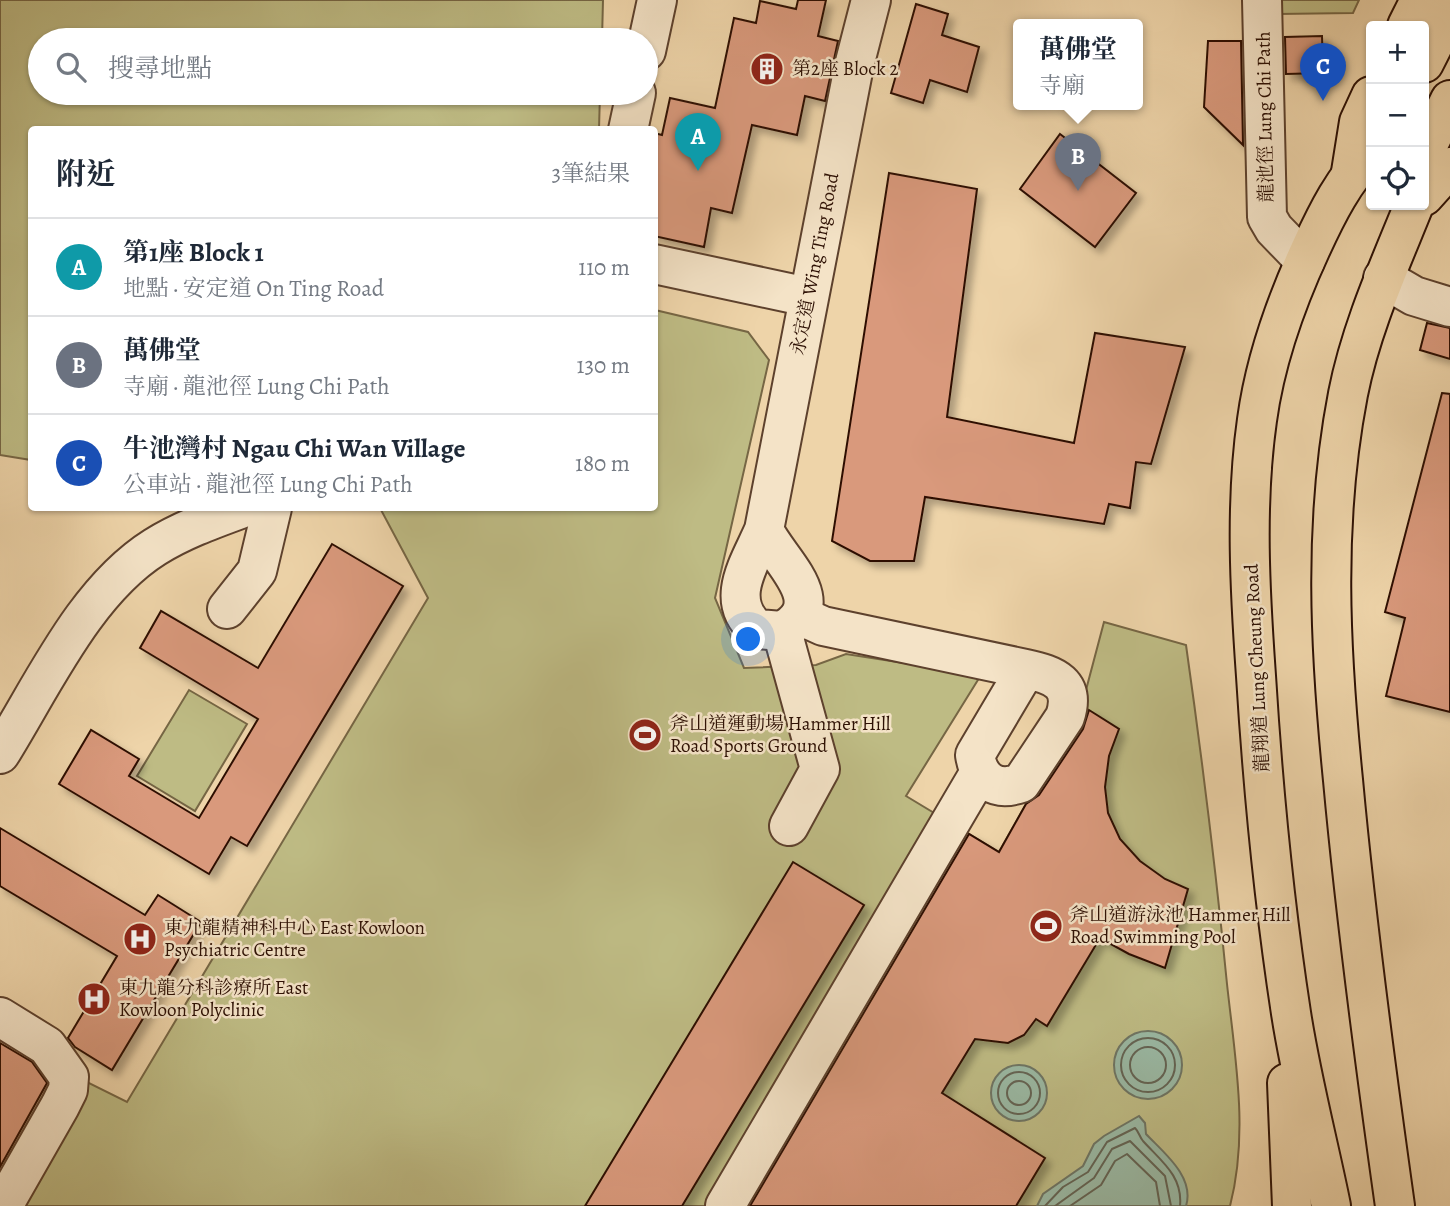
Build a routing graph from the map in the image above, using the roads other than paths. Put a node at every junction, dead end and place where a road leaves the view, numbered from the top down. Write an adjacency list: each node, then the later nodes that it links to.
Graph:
1 (657, 0): 7 (street)
2 (871, 0): 21 (street, 永定道 Wing Ting Road)
3 (1262, 0): 18 (street, 龍池徑 Lung Chi Path)
4 (1420, 0): 6 (highway)
5 (1450, 12): 8 (highway)
6 (1410, 21)
7 (651, 28)
8 (1429, 53)
9 (1450, 100): 13 (highway)
10 (633, 105): 12 (street)
11 (1366, 107): 14 (highway, 龍翔道 Lung Cheung Road)
12 (629, 126)
13 (1427, 147)
14 (1361, 162): 18 (highway, 龍翔道 Lung Cheung Road)
15 (1450, 167): 16 (highway)
16 (1429, 190)
17 (1414, 210): 20 (highway)
18 (1305, 261): 32 (highway, 龍翔道 Lung Cheung Road)
19 (658, 265): 21 (street)
20 (1383, 278): 22 (street); 38 (highway)
21 (808, 297): 25 (street, 永定道 Wing Ting Road)
22 (1450, 307)
23 (235, 511): 29 (street)
24 (271, 511): 26 (street)
25 (764, 530): 27 (street); 27 (street, 永定道 Wing Ting Road)
26 (227, 609)
27 (804, 625): 28 (street, 永定道 Wing Ting Road); 31 (street)
28 (1026, 669): 30 (street); 30 (street, 永定道 Wing Ting Road)
29 (0, 754)
30 (980, 772): 35 (street)
31 (789, 826)
32 (1291, 1014): 36 (highway); 37 (highway, 龍翔道 Lung Cheung Road)
33 (0, 1017): 34 (street)
34 (3, 1206)
35 (725, 1206)
36 (1292, 1206)
37 (1331, 1206)
38 (1395, 1206)

